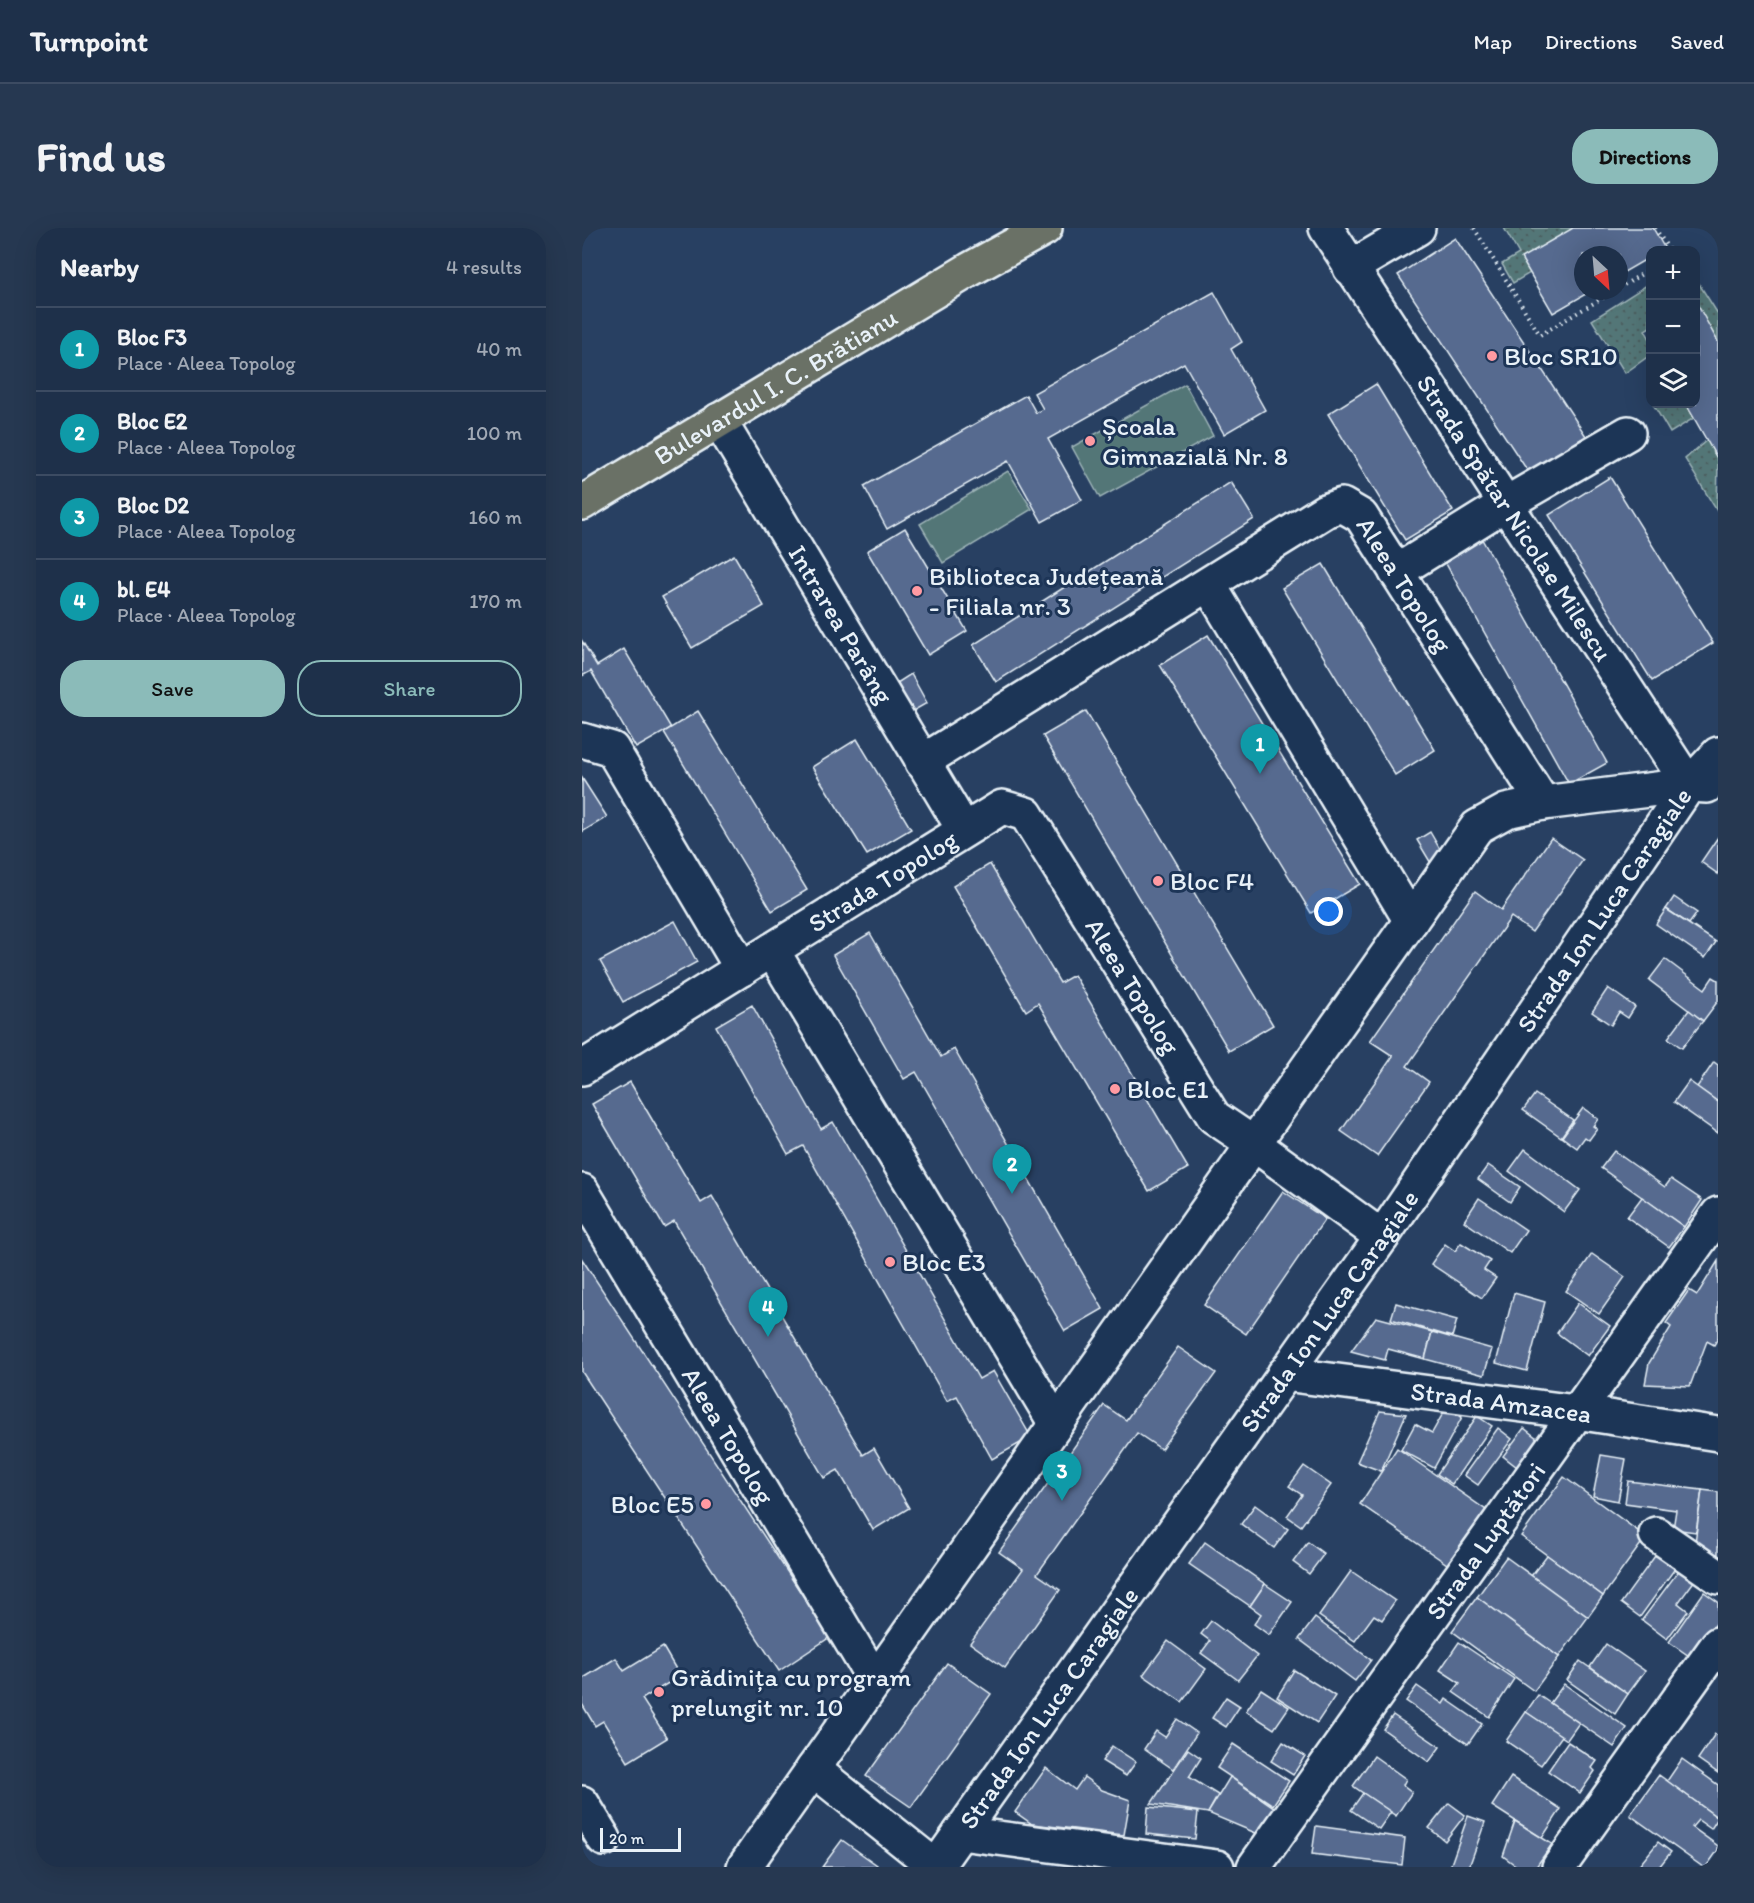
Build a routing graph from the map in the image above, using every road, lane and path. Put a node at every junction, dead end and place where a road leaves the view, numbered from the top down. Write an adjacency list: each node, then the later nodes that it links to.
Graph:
1 (1033, 228): 9 (main road, Bulevardul I. C. Brătianu)
2 (1045, 228): 9 (main road, Bulevardul I. C. Brătianu)
3 (1326, 228): 8 (street, Strada Spătar Nicolae Milescu)
4 (1418, 228): 8 (street)
5 (1474, 228): 12 (path)
6 (1655, 228): 7 (path)
7 (1666, 246)
8 (1350, 268): 16 (street, Strada Spătar Nicolae Milescu)
9 (969, 270): 13 (main road, Bulevardul I. C. Brătianu)
10 (1646, 271): 11 (path)
11 (1628, 282)
12 (1599, 300)
13 (719, 420): 15 (main road, Bulevardul I. C. Brătianu); 21 (street, Intrarea Parâng)
14 (1628, 433): 16 (street)
15 (582, 503)
16 (1507, 503): 17 (street); 22 (street, Strada Spătar Nicolae Milescu)
17 (1396, 572): 18 (street, Aleea Topolog); 23 (street, Aleea Topolog)
18 (1209, 585): 21 (street, Aleea Topolog); 26 (street)
19 (582, 740): 28 (street)
20 (1718, 754): 22 (street, Strada Ion Luca Caragiale)
21 (922, 762): 25 (street, Intrarea Parâng)
22 (1704, 786): 23 (street); 33 (street, Strada Ion Luca Caragiale)
23 (1543, 802): 26 (street)
24 (1026, 814): 25 (street, Strada Topolog); 30 (street, Aleea Topolog)
25 (964, 830): 27 (street, Strada Topolog)
26 (1411, 921): 30 (street)
27 (772, 950): 28 (street, Strada Topolog); 36 (street)
28 (742, 969): 29 (street, Strada Topolog)
29 (582, 1068)
30 (1254, 1144): 33 (street, Aleea Topolog); 36 (street)
31 (582, 1191): 41 (street, Aleea Topolog)
32 (1718, 1214): 35 (street, Strada Luptători)
33 (1382, 1237): 34 (street, Strada Ion Luca Caragiale)
34 (1284, 1374): 35 (street, Strada Amzacea); 44 (street, Strada Ion Luca Caragiale)
35 (1576, 1412): 37 (street, Strada Amzacea); 50 (street, Strada Luptători)
36 (1056, 1424): 41 (street)
37 (1718, 1434)
38 (1656, 1534): 39 (street)
39 (1718, 1577)
40 (1718, 1644): 51 (street)
41 (875, 1681): 42 (street)
42 (813, 1769): 47 (street); 48 (street)
43 (582, 1803): 45 (street)
44 (960, 1833): 46 (street); 48 (street, Strada Ion Luca Caragiale)
45 (604, 1839)
46 (1103, 1859): 49 (street)
47 (744, 1867)
48 (936, 1867)
49 (1217, 1867)
50 (1254, 1867)
51 (1559, 1867)

